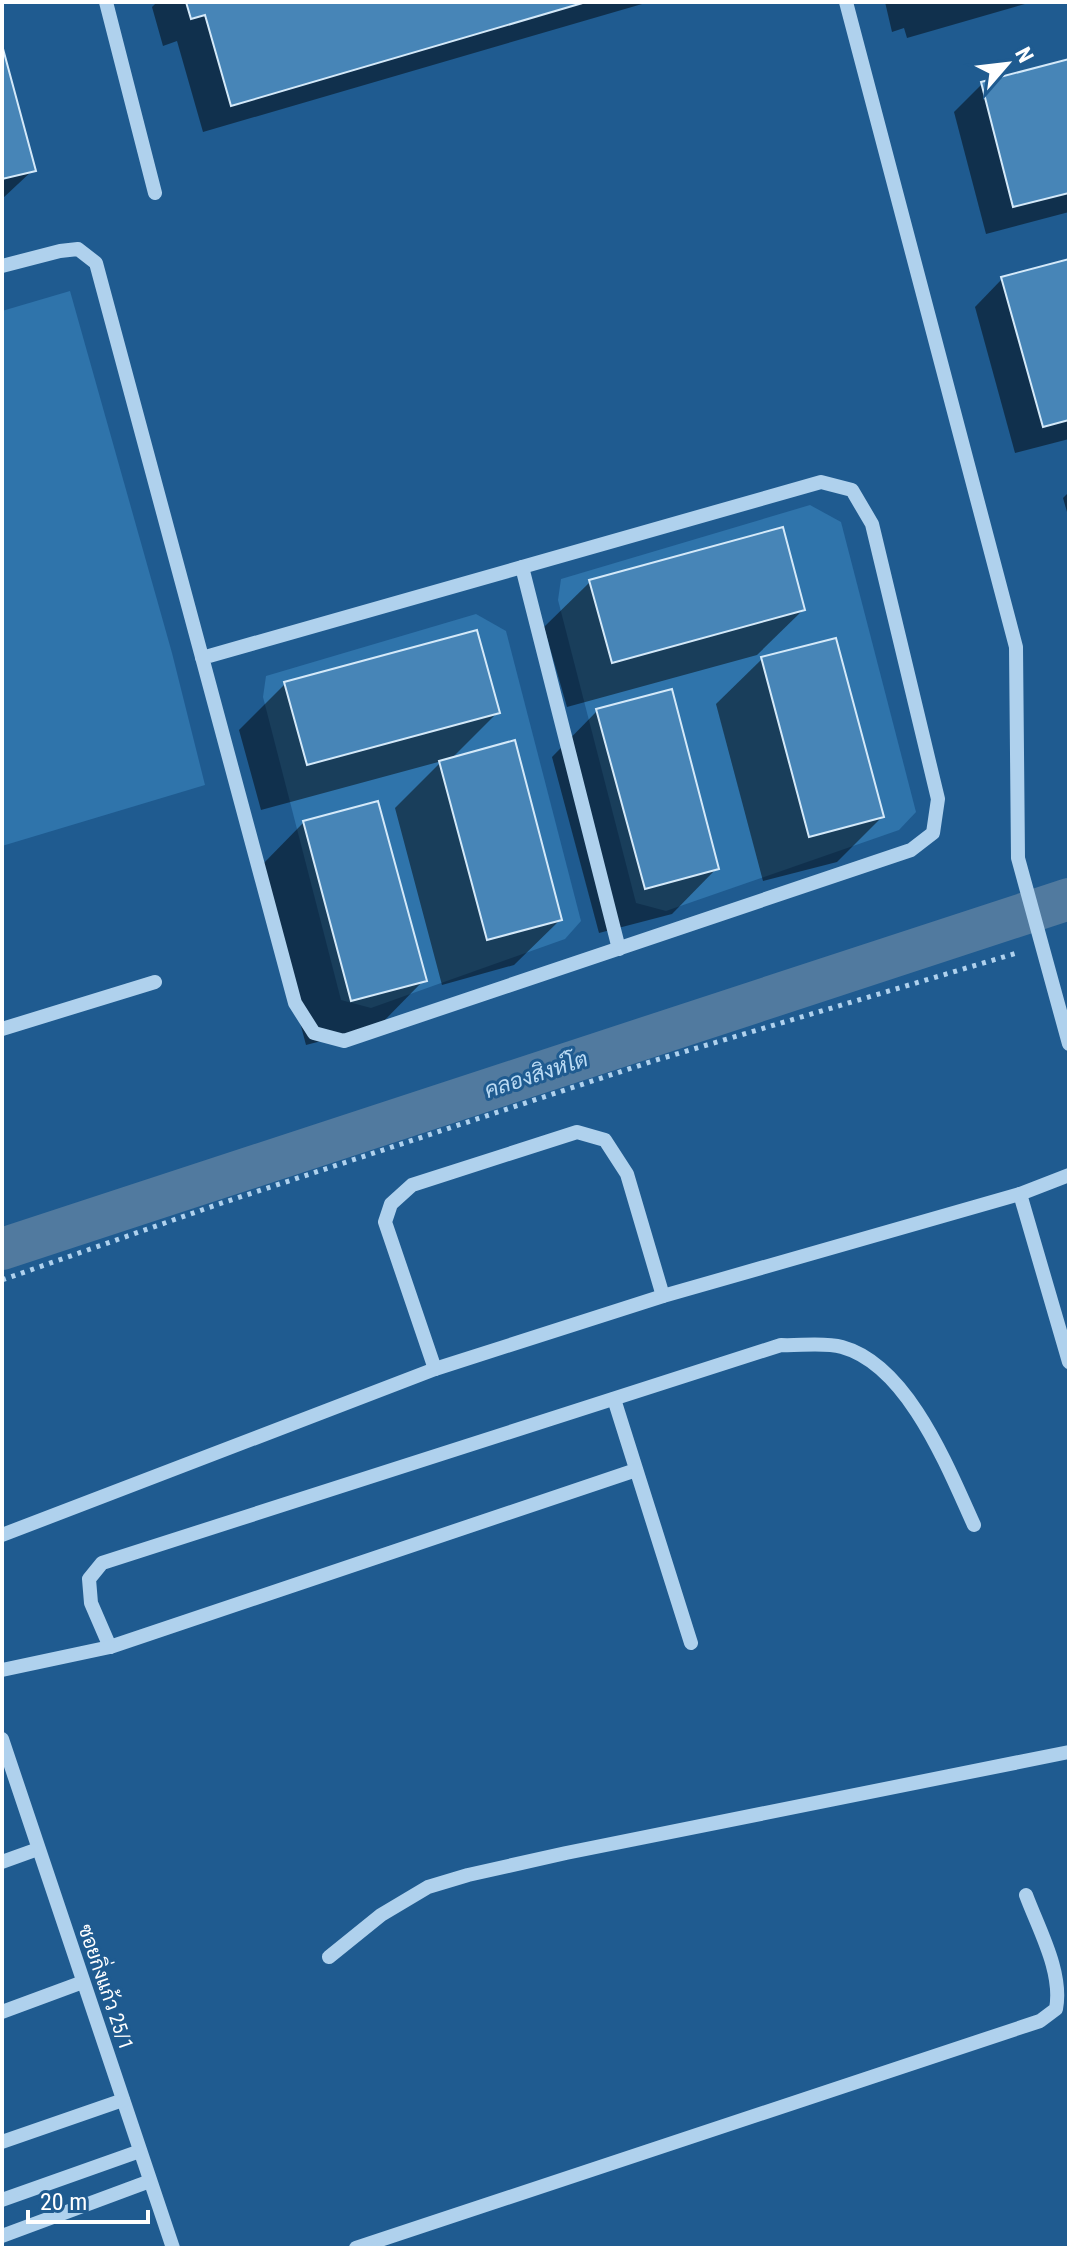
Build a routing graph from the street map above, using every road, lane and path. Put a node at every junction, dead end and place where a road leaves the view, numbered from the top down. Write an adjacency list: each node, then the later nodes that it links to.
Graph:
1 (106, 2): 3 (street)
2 (846, 2): 11 (street)
3 (155, 193)
4 (2, 266): 6 (street)
5 (522, 567): 6 (street); 7 (street); 7 (street)
6 (202, 658): 7 (street)
7 (619, 949)
8 (1020, 952): 14 (path)
9 (155, 982): 10 (street)
10 (2, 1029)
11 (1069, 1044)
12 (1069, 1175): 13 (street)
13 (1020, 1194): 15 (street); 16 (street)
14 (2, 1280)
15 (663, 1296): 17 (street); 17 (street)
16 (1069, 1362)
17 (435, 1369): 21 (street)
18 (614, 1399): 19 (street); 20 (street); 23 (street)
19 (636, 1470): 22 (street); 23 (street)
20 (974, 1525)
21 (2, 1535)
22 (691, 1643)
23 (110, 1647): 24 (street)
24 (2, 1670)
25 (2, 1739): 27 (street, ซอยกิ่งแก้ว 25/1)
26 (1069, 1752): 30 (street)
27 (38, 1849): 28 (street); 31 (street, ซอยกิ่งแก้ว 25/1)
28 (2, 1862)
29 (1026, 1895): 40 (street)
30 (329, 1957)
31 (83, 1982): 32 (street); 33 (street, ซอยกิ่งแก้ว 25/1)
32 (2, 2012)
33 (123, 2100): 34 (street); 35 (street, ซอยกิ่งแก้ว 25/1)
34 (2, 2142)
35 (140, 2151): 36 (street, ซอยกิ่งแก้ว 25/1); 37 (street)
36 (150, 2181): 38 (street); 39 (street, ซอยกิ่งแก้ว 25/1)
37 (2, 2200)
38 (2, 2236)
39 (173, 2248)
40 (356, 2248)

